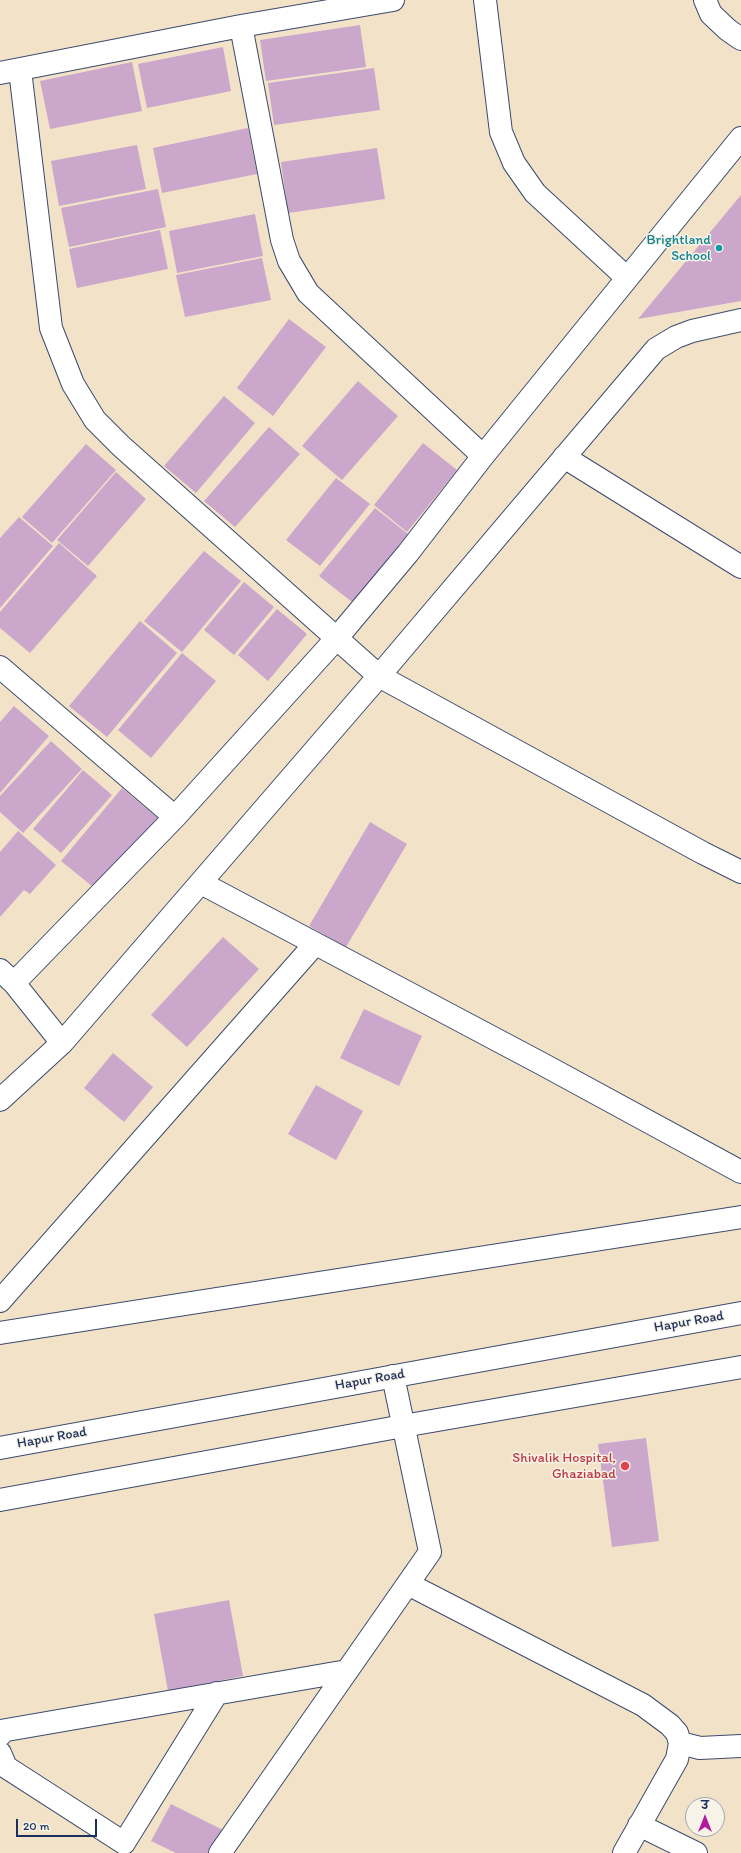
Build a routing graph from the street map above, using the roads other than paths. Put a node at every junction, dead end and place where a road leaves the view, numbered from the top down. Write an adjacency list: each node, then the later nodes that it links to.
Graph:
1 (393, 0): 4 (street)
2 (485, 0): 8 (street)
3 (705, 0): 5 (street)
4 (241, 26): 6 (street); 10 (street)
5 (741, 39)
6 (10, 71): 13 (street)
7 (741, 138): 8 (street)
8 (627, 278): 10 (street)
9 (741, 320): 11 (street)
10 (483, 456): 13 (street)
11 (564, 457): 12 (street); 15 (street)
12 (741, 567)
13 (336, 638): 15 (street); 16 (street)
14 (0, 667): 16 (street)
15 (379, 676): 17 (street); 18 (street)
16 (175, 817): 20 (street)
17 (741, 872)
18 (201, 883): 19 (street); 21 (street)
19 (315, 944): 23 (street); 25 (street)
20 (7, 976): 21 (street)
21 (62, 1043): 22 (street)
22 (0, 1100)
23 (741, 1172)
24 (741, 1217): 27 (street)
25 (0, 1301)
26 (741, 1313): 29 (street, Hapur Road)
27 (0, 1333)
28 (741, 1367): 30 (street)
29 (393, 1376): 30 (street); 31 (street, Hapur Road)
30 (403, 1426): 32 (street); 33 (street)
31 (0, 1448)
32 (0, 1500)
33 (408, 1584): 34 (street); 37 (street)
34 (347, 1671): 35 (street); 41 (street)
35 (217, 1693): 36 (street); 39 (street)
36 (0, 1735)
37 (680, 1743): 38 (street); 40 (street)
38 (741, 1746)
39 (0, 1753)
40 (639, 1825): 42 (street); 43 (street)
41 (220, 1853)
42 (624, 1853)
43 (696, 1853)

